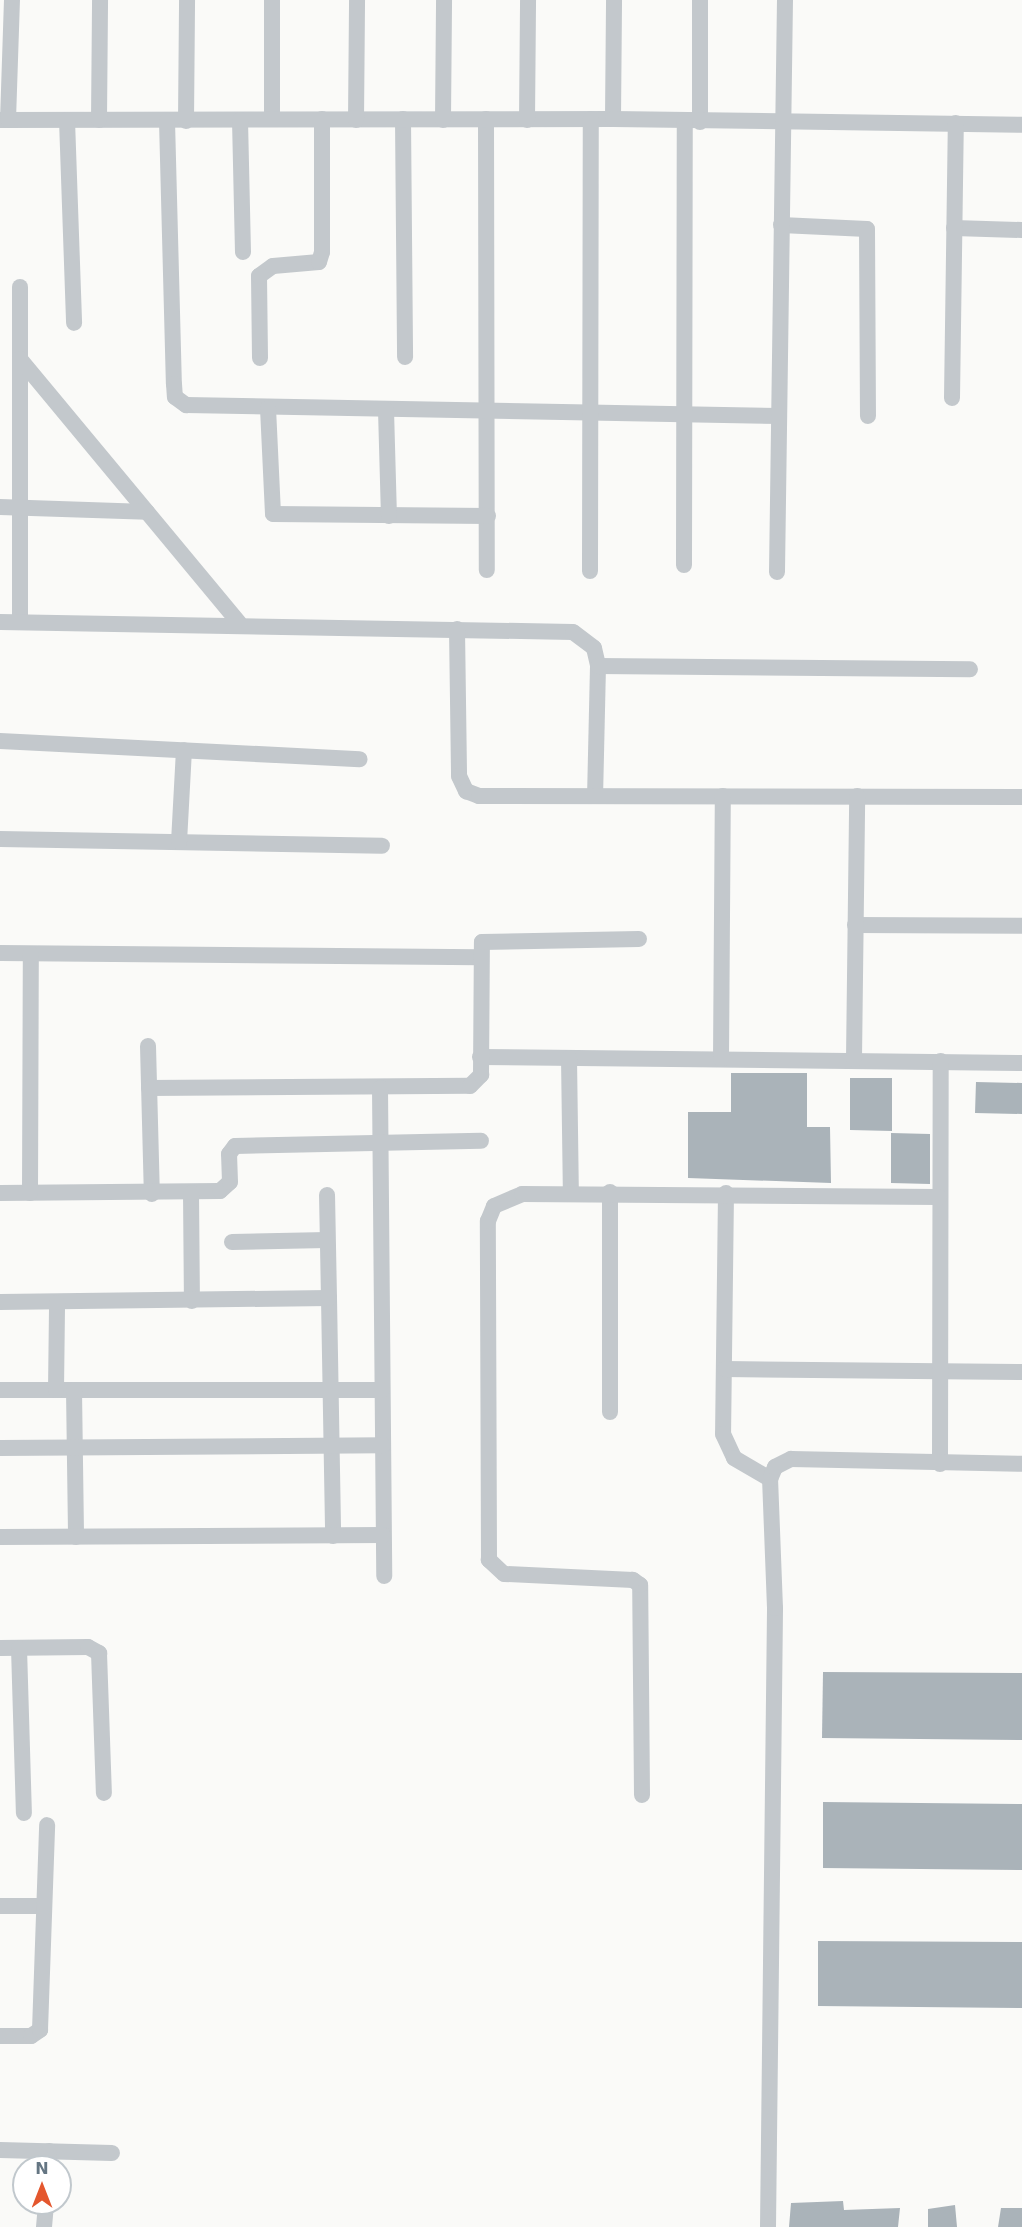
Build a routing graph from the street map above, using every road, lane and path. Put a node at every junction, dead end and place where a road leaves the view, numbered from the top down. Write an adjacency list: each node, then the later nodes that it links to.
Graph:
1 (12, 0): 17 (street)
2 (100, 0): 19 (street)
3 (187, 0): 25 (street)
4 (272, 0): 12 (street)
5 (357, 0): 21 (street)
6 (444, 0): 22 (street)
7 (528, 0): 23 (street)
8 (614, 0): 11 (street)
9 (700, 0): 26 (street)
10 (785, 0): 27 (street)
11 (613, 118): 16 (street); 26 (street)
12 (272, 119): 13 (street); 20 (street)
13 (322, 119): 21 (street); 37 (street)
14 (403, 119): 21 (street); 22 (street); 36 (street)
15 (486, 119): 22 (street); 23 (street); 42 (street)
16 (591, 119): 23 (street); 43 (street)
17 (4, 120): 18 (street)
18 (68, 120): 19 (street); 35 (street)
19 (99, 120): 24 (street)
20 (240, 120): 25 (street); 33 (street)
21 (356, 120)
22 (442, 120)
23 (527, 120)
24 (167, 121): 25 (street); 40 (street)
25 (186, 121)
26 (693, 121): 27 (street); 44 (street)
27 (783, 122): 28 (street); 30 (street)
28 (956, 123): 29 (street); 31 (street)
29 (1022, 125)
30 (781, 225): 45 (street); 46 (street)
31 (954, 228): 32 (street); 39 (street)
32 (1022, 230)
33 (243, 252)
34 (20, 287): 38 (street)
35 (74, 323)
36 (405, 357)
37 (260, 358)
38 (20, 359): 48 (street); 49 (street)
39 (952, 398)
40 (268, 408): 41 (street); 50 (street)
41 (386, 410): 42 (street); 50 (street)
42 (488, 410): 43 (street); 51 (street)
43 (588, 414): 44 (street); 54 (street)
44 (687, 416): 45 (street); 52 (street)
45 (779, 416): 55 (street)
46 (868, 416)
47 (0, 507): 48 (street)
48 (20, 508): 49 (street); 57 (street)
49 (147, 512): 58 (street)
50 (389, 516): 51 (street)
51 (488, 516): 53 (street)
52 (684, 565)
53 (487, 570)
54 (590, 571)
55 (777, 572)
56 (0, 622): 57 (street)
57 (20, 622): 58 (street)
58 (239, 623): 59 (street)
59 (457, 629): 60 (street); 65 (street)
60 (598, 666): 61 (street); 65 (street)
61 (970, 669)
62 (0, 741): 63 (street)
63 (184, 750): 64 (street); 70 (street)
64 (360, 759)
65 (595, 795): 66 (street)
66 (723, 796): 67 (street); 81 (street)
67 (857, 796): 68 (street); 72 (street)
68 (1022, 797)
69 (0, 839): 70 (street)
70 (179, 842): 71 (street)
71 (382, 846)
72 (855, 925): 73 (street); 82 (street)
73 (1022, 926)
74 (639, 939): 77 (street)
75 (0, 954): 76 (street)
76 (31, 954): 77 (street); 92 (street)
77 (479, 957): 79 (street)
78 (148, 1046): 85 (street)
79 (480, 1057): 80 (street); 86 (street)
80 (569, 1058): 81 (street); 93 (street)
81 (721, 1059): 82 (street)
82 (854, 1059): 83 (street)
83 (941, 1061): 84 (street); 97 (street)
84 (1022, 1063)
85 (149, 1088): 86 (street); 95 (street)
86 (380, 1088): 88 (street)
87 (481, 1141): 88 (street)
88 (381, 1143): 89 (street); 111 (street)
89 (191, 1192): 95 (street); 101 (street)
90 (610, 1192): 93 (street); 94 (street); 112 (street)
91 (0, 1193): 92 (street)
92 (30, 1193): 95 (street)
93 (571, 1193): 128 (street)
94 (726, 1193): 97 (street); 104 (street)
95 (152, 1194)
96 (327, 1195): 98 (street)
97 (939, 1197): 105 (street)
98 (327, 1240): 99 (street); 100 (street)
99 (232, 1242)
100 (329, 1298): 101 (street); 110 (street)
101 (192, 1301): 103 (street)
102 (0, 1302): 103 (street)
103 (57, 1304): 108 (street)
104 (725, 1369): 105 (street); 119 (street)
105 (940, 1372): 106 (street); 117 (street)
106 (1022, 1372)
107 (0, 1390): 108 (street)
108 (56, 1390): 109 (street)
109 (74, 1390): 110 (street); 116 (street)
110 (331, 1390): 111 (street); 113 (street)
111 (382, 1390): 114 (street)
112 (610, 1412)
113 (331, 1444): 114 (street); 116 (street); 121 (street)
114 (382, 1445): 120 (street)
115 (0, 1448): 116 (street)
116 (75, 1448): 123 (street)
117 (940, 1464): 118 (street); 119 (street)
118 (1022, 1464)
119 (770, 1479): 138 (street)
120 (383, 1535): 121 (street); 124 (street)
121 (333, 1536): 123 (street)
122 (0, 1537): 123 (street)
123 (76, 1537)
124 (384, 1576)
125 (0, 1648): 126 (street)
126 (19, 1648): 127 (street); 129 (street)
127 (104, 1793)
128 (642, 1795)
129 (24, 1813)
130 (47, 1825): 132 (street)
131 (0, 1906): 132 (street)
132 (44, 1906): 133 (street)
133 (0, 2036)
134 (0, 2150): 136 (street)
135 (112, 2153): 137 (street)
136 (27, 2155)
137 (72, 2157)
138 (768, 2227)

